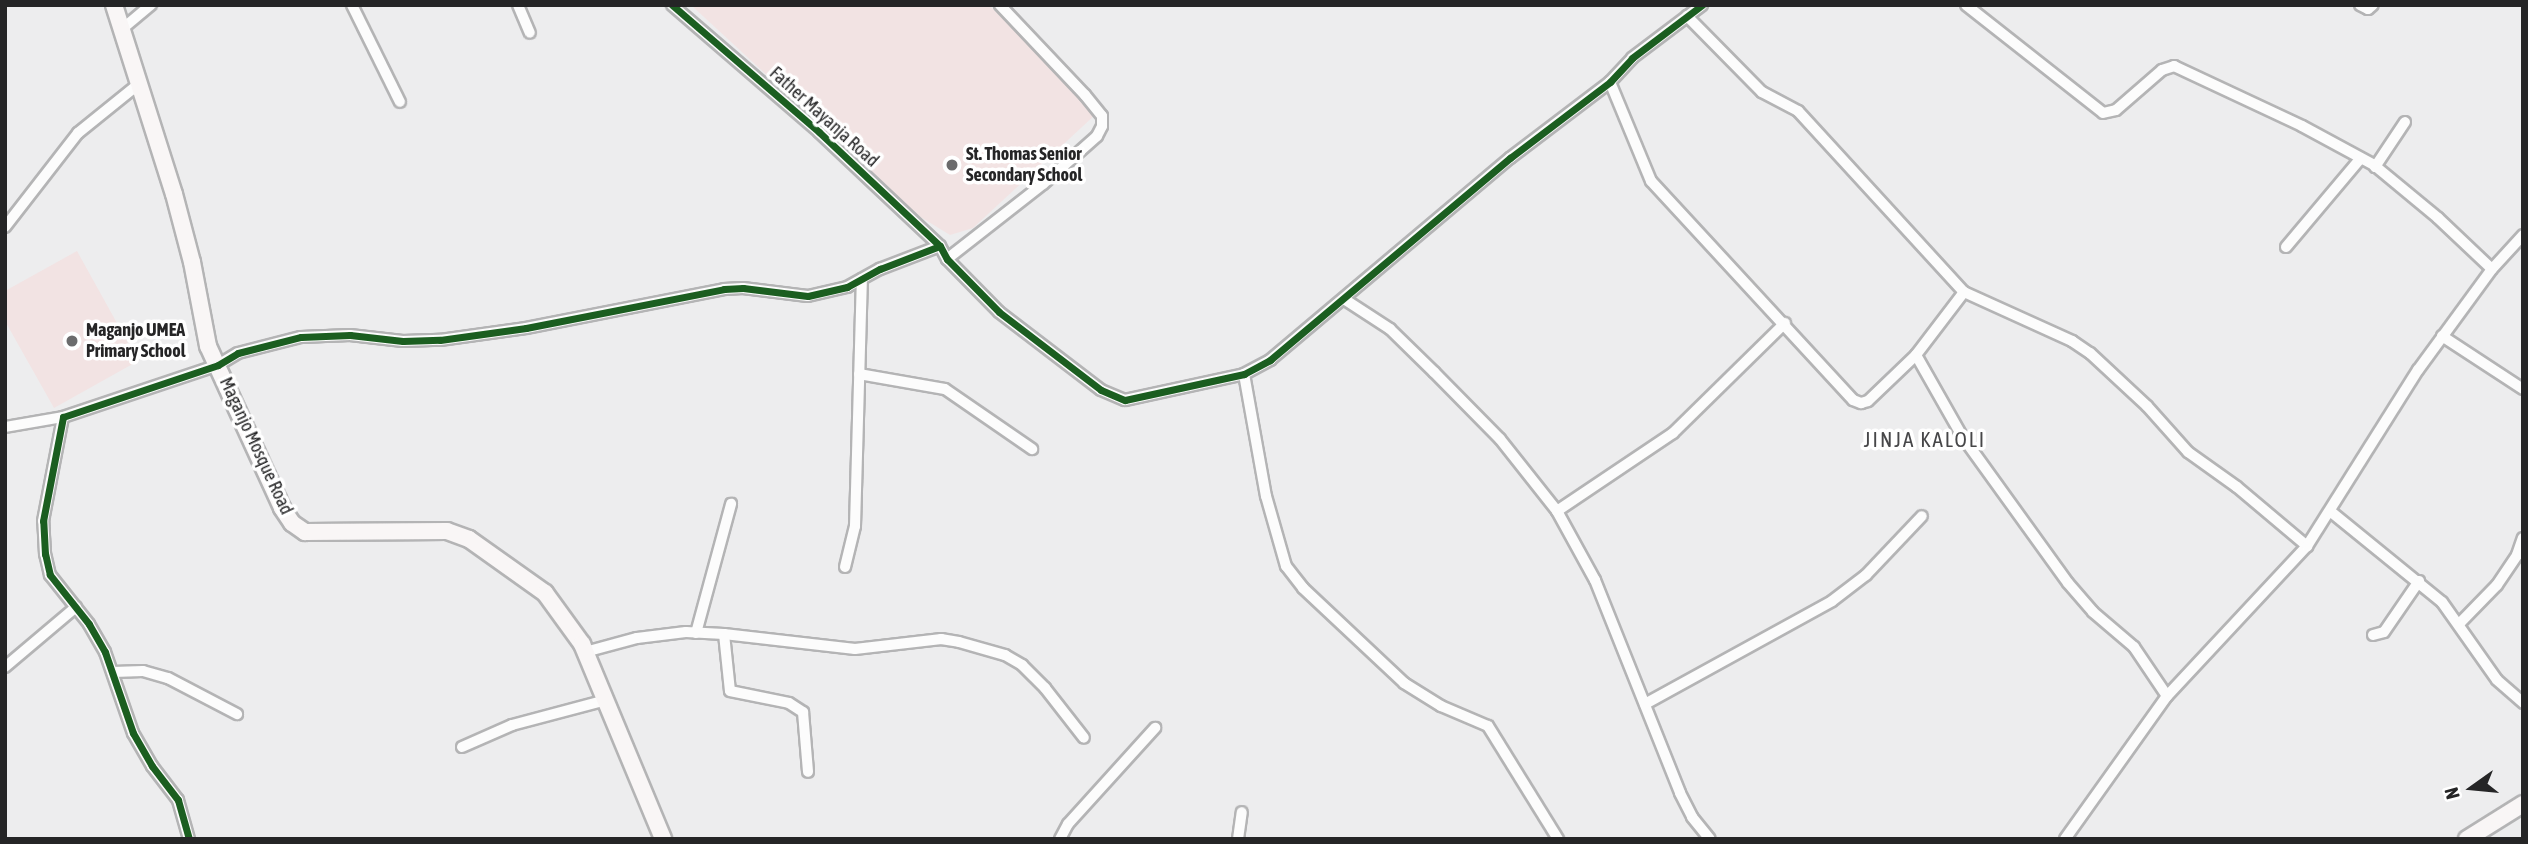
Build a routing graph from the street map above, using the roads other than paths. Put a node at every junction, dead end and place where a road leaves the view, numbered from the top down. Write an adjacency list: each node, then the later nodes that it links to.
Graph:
1 (114, 5): 12 (street, Maganjo Mosque Road)
2 (151, 5): 12 (street)
3 (352, 5): 16 (street)
4 (518, 5): 13 (street)
5 (672, 5): 22 (street, Father Mayanja Road)
6 (1000, 5): 24 (street)
7 (1702, 5): 11 (street, Father Mayanja Road)
8 (1966, 5): 18 (street)
9 (2360, 5): 10 (street)
10 (2373, 5)
11 (1686, 16): 14 (street, Father Mayanja Road); 27 (street)
12 (122, 29): 15 (street, Maganjo Mosque Road)
13 (530, 33)
14 (1610, 82): 28 (street, Father Mayanja Road); 29 (street)
15 (139, 83): 20 (street); 32 (street, Maganjo Mosque Road)
16 (400, 102)
17 (2405, 122): 19 (street)
18 (2361, 158): 19 (street); 23 (street)
19 (2375, 167): 25 (street)
20 (5, 227)
21 (2523, 234): 25 (street)
22 (940, 246): 24 (street, Father Mayanja Road); 26 (street)
23 (2286, 247)
24 (947, 259): 33 (street, Father Mayanja Road)
25 (2492, 269): 30 (street)
26 (862, 279): 32 (street); 34 (street)
27 (1964, 292): 31 (street); 44 (street)
28 (1344, 299): 33 (street, Father Mayanja Road); 40 (street)
29 (1785, 323): 31 (street); 40 (street)
30 (2442, 336): 35 (street); 41 (street)
31 (1916, 355): 55 (street)
32 (218, 365): 36 (street); 52 (street, Maganjo Mosque Road)
33 (1244, 373): 70 (street)
34 (859, 374): 38 (street); 45 (street)
35 (2523, 389)
36 (63, 418): 37 (street); 47 (street)
37 (5, 427)
38 (1032, 449)
39 (731, 504): 49 (street)
40 (1557, 510): 58 (street)
41 (2330, 511): 44 (street); 46 (street)
42 (1922, 516): 58 (street)
43 (2523, 538): 48 (street)
44 (2307, 546): 55 (street)
45 (845, 567)
46 (2419, 581): 48 (street); 51 (street)
47 (76, 607): 53 (street); 54 (street)
48 (2459, 624): 57 (street)
49 (696, 633): 50 (street); 52 (street)
50 (724, 634): 61 (street); 63 (street)
51 (2373, 635)
52 (585, 652): 56 (street, Maganjo Mosque Road)
53 (5, 667)
54 (113, 672): 59 (street); 66 (street)
55 (2167, 696): 72 (street)
56 (606, 700): 62 (street); 67 (street, Maganjo Mosque Road)
57 (2523, 703)
58 (1644, 704): 71 (street)
59 (237, 714)
60 (1155, 728): 68 (street)
61 (1084, 738)
62 (462, 747)
63 (808, 772)
64 (2523, 804): 73 (street)
65 (1242, 812): 69 (street)
66 (189, 839)
67 (663, 839)
68 (1060, 839)
69 (1237, 839)
70 (1558, 839)
71 (1710, 839)
72 (2064, 839)
73 (2467, 839)

